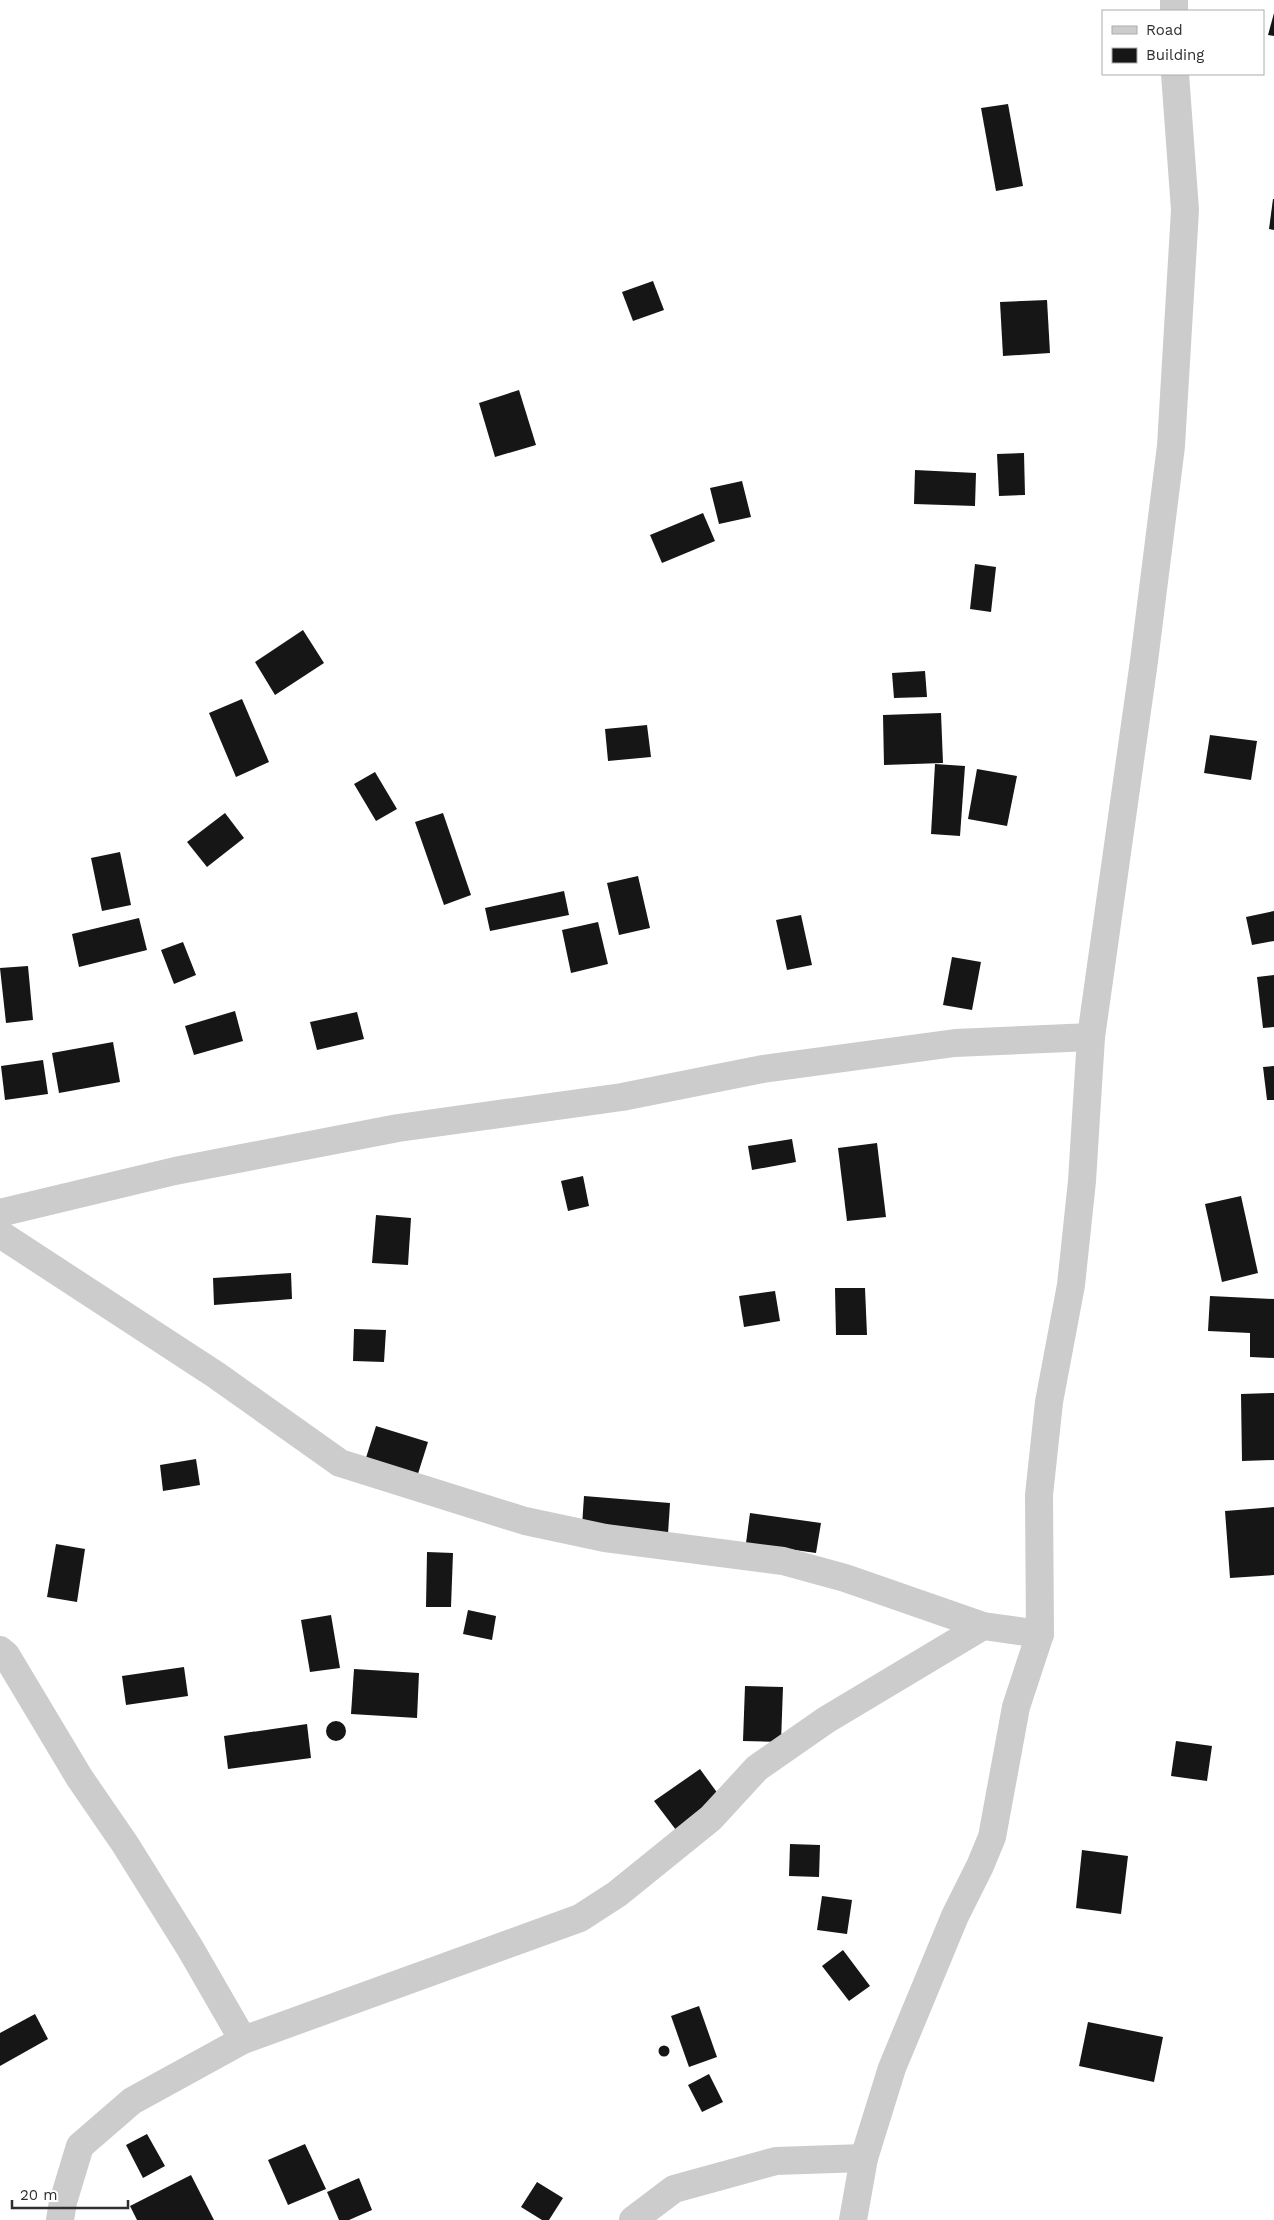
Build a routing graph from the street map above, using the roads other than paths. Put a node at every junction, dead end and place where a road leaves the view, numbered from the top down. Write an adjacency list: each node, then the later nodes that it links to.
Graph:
1 (1175, 75): 2 (street)
2 (1091, 1037): 3 (street); 6 (street)
3 (0, 1213)
4 (0, 1234): 5 (street)
5 (984, 1626): 6 (street); 8 (street)
6 (1040, 1634): 9 (street)
7 (0, 1650): 8 (street)
8 (243, 2040): 10 (street)
9 (864, 2158): 11 (street); 12 (street)
10 (60, 2220)
11 (633, 2220)
12 (853, 2220)

